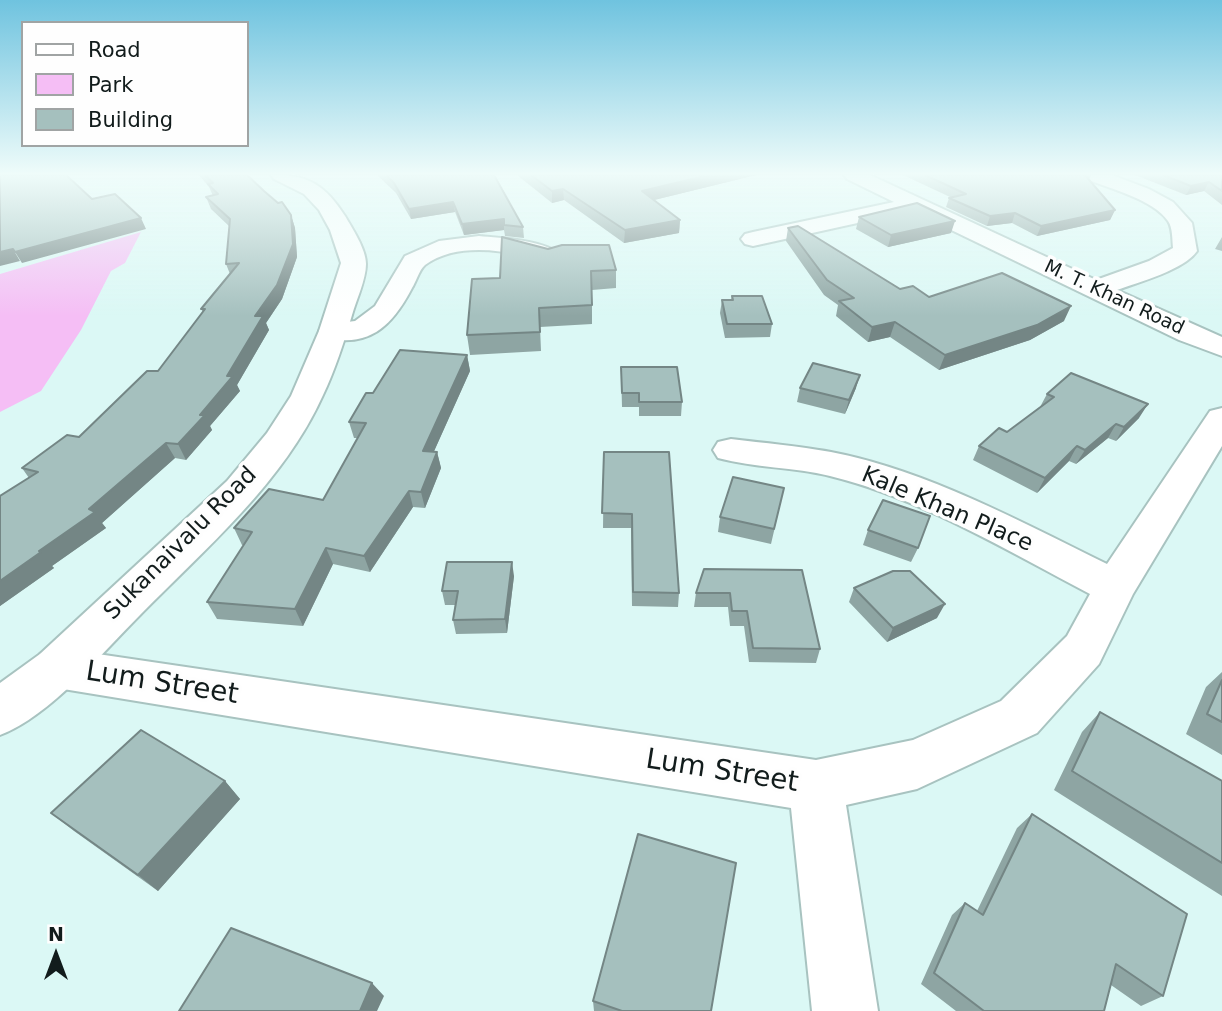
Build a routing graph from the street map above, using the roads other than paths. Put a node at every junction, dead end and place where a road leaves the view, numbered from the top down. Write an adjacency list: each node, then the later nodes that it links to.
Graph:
1 (337, 222): 10 (street, Sukanaivalu Road)
2 (830, 222): 5 (street)
3 (953, 222): 8 (street, M. T. Khan Road)
4 (1180, 222): 7 (street)
5 (752, 239)
6 (551, 258): 10 (street)
7 (1158, 266): 8 (street); 9 (street)
8 (1094, 289): 11 (street, M. T. Khan Road)
9 (1222, 324)
10 (333, 331): 15 (street, Sukanaivalu Road)
11 (1222, 347)
12 (1222, 418): 14 (street, Lum Street)
13 (730, 450): 14 (street, Kale Khan Place)
14 (1115, 587): 17 (street, Lum Street)
15 (57, 668): 16 (street, Sukanaivalu Road); 17 (street, Lum Street)
16 (0, 712)
17 (816, 786): 18 (street)
18 (845, 1011)

